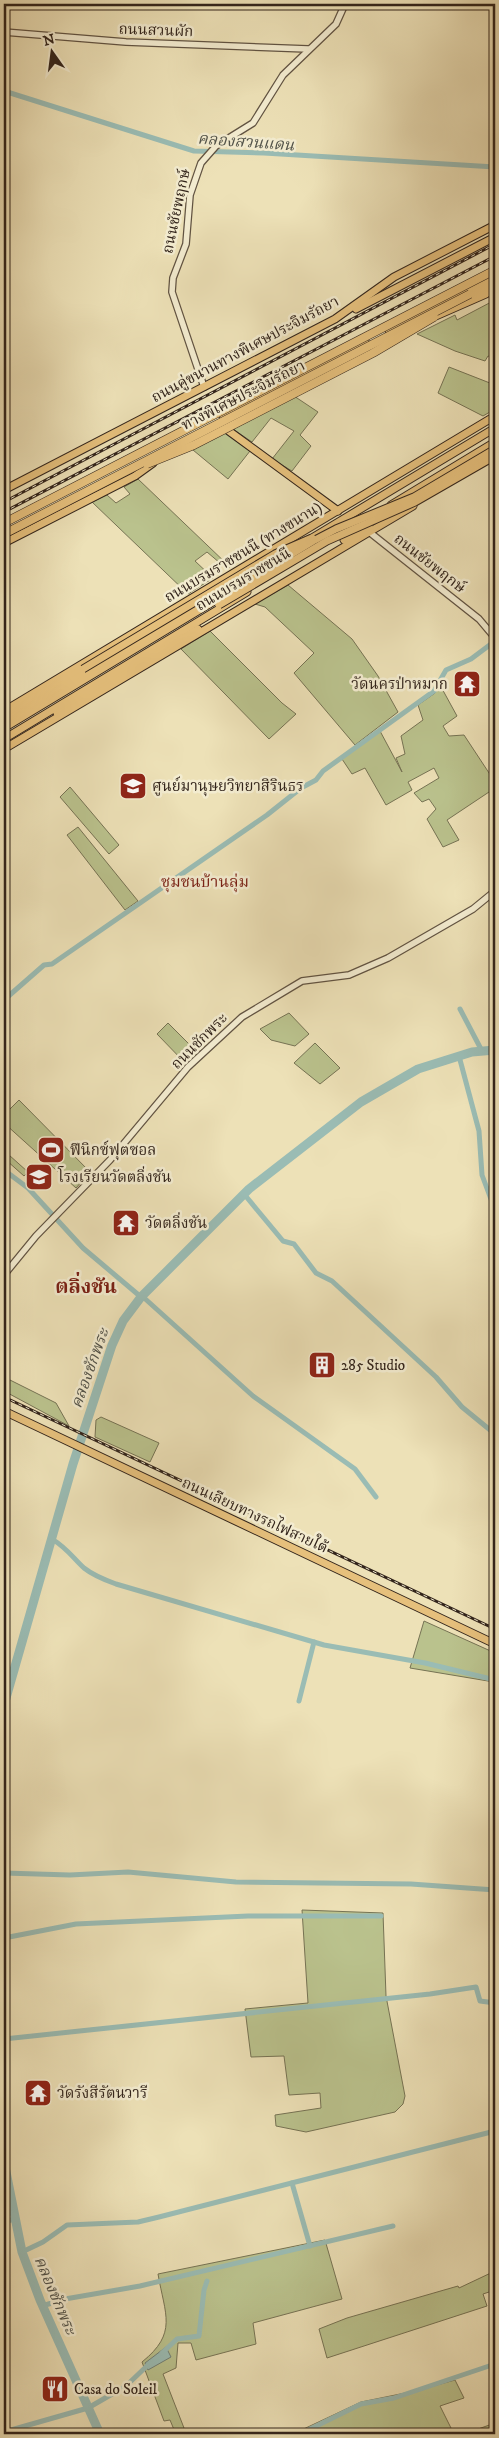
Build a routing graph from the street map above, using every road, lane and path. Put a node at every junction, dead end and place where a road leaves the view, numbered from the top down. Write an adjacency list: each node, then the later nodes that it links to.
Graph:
1 (345, 4): 3 (street, ถนนชัยพฤกษ์)
2 (4, 32): 3 (street, ถนนสวนผัก)
3 (308, 49): 14 (street, ถนนชัยพฤกษ์)
4 (495, 225): 11 (main road, ถนนคู่ขนานทางพิเศษประจิมรัถยา)
5 (495, 235): 11 (main road); 12 (main road)
6 (495, 270): 30 (highway, ทางพิเศษประจิมรัถยา, bridge)
7 (495, 278): 10 (highway, ทางพิเศษประจิมรัถยา); 16 (main road)
8 (495, 285): 13 (main road, bridge)
9 (495, 290): 13 (main road)
10 (470, 294): 33 (highway, ทางพิเศษประจิมรัถยา, bridge); 33 (highway, bridge)
11 (355, 306): 12 (main road, ถนนคู่ขนานทางพิเศษประจิมรัถยา)
12 (335, 319): 14 (main road, ถนนคู่ขนานทางพิเศษประจิมรัถยา)
13 (386, 334): 16 (main road)
14 (204, 387): 25 (main road, ถนนคู่ขนานทางพิเศษประจิมรัถยา)
15 (495, 416): 26 (main road, ถนนบรมราชชนนี (ทางขนาน))
16 (224, 417): 17 (main road); 18 (main road)
17 (222, 426): 18 (main road); 28 (main road)
18 (213, 427): 34 (main road)
19 (495, 428): 23 (main road, ถนนบรมราชชนนี)
20 (495, 442): 24 (main road, ถนนบรมราชชนนี)
21 (495, 449): 31 (main road, bridge)
22 (495, 457): 27 (main road); 29 (main road, bridge)
23 (417, 474): 26 (main road); 39 (main road, ถนนบรมราชชนนี)
24 (428, 482): 27 (main road); 41 (main road, ถนนบรมราชชนนี)
25 (4, 490)
26 (353, 502): 28 (main road, ถนนบรมราชชนนี (ทางขนาน))
27 (409, 508): 32 (main road)
28 (338, 511): 37 (main road, ถนนบรมราชชนนี (ทางขนาน))
29 (380, 518): 35 (main road, bridge); 42 (main road, bridge)
30 (4, 522)
31 (336, 529): 35 (main road, bridge); 38 (main road, bridge)
32 (368, 531): 36 (street, ถนนชัยพฤกษ์); 42 (main road)
33 (4, 534)
34 (4, 543)
35 (218, 603): 40 (main road); 41 (main road)
36 (494, 637)
37 (4, 710)
38 (4, 716)
39 (4, 722)
40 (4, 728)
41 (4, 737)
42 (4, 748)
43 (495, 892): 44 (street, ถนนชักพระ)
44 (4, 1275)
45 (4, 1411): 46 (main road, ถนนเลียบทางรถไฟสายใต้)
46 (495, 1644)

